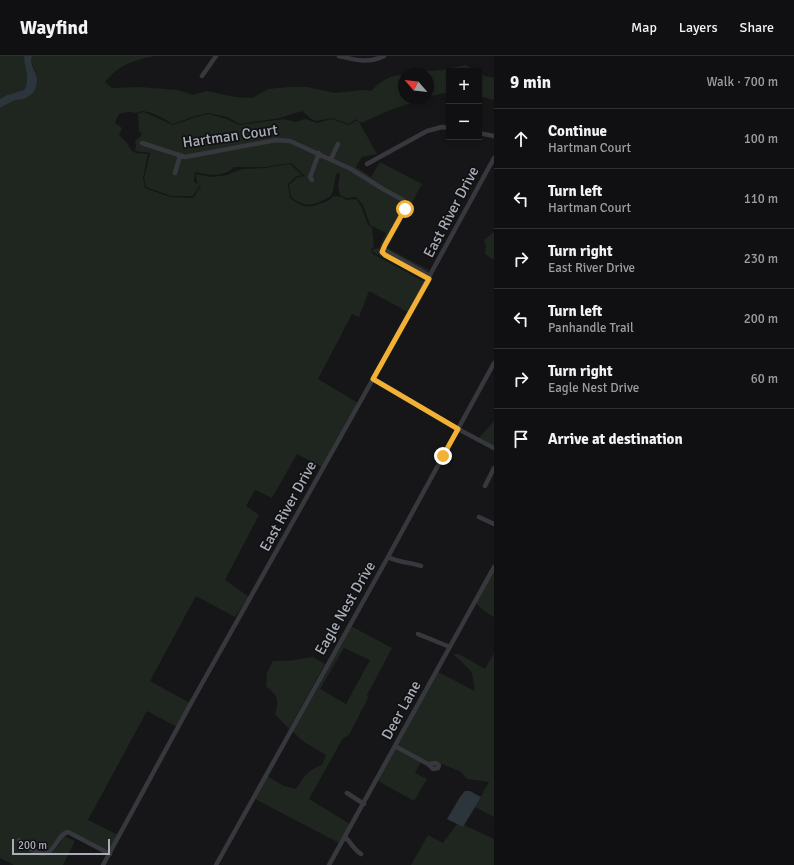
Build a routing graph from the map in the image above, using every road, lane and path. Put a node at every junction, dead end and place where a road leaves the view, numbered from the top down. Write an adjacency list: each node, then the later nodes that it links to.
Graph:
1 (216, 56): 4 (street)
2 (339, 56): 3 (street)
3 (384, 56)
4 (202, 76)
5 (446, 128): 14 (street)
6 (482, 134): 7 (street)
7 (494, 136)
8 (142, 142): 11 (street, Hartman Court)
9 (338, 144): 13 (street)
10 (319, 153): 11 (street, Hartman Court); 13 (street, Hartman Court); 16 (street)
11 (180, 156): 15 (street)
12 (494, 158): 17 (street, East River Drive)
13 (331, 159): 17 (street, Hartman Court)
14 (367, 164)
15 (175, 173)
16 (312, 180)
17 (430, 277): 19 (street, East River Drive)
18 (494, 363): 20 (street, Eagle Nest Drive)
19 (373, 379): 20 (street); 37 (street, East River Drive)
20 (458, 429): 21 (street); 26 (street, Eagle Nest Drive)
21 (494, 448)
22 (494, 468): 23 (street)
23 (485, 486)
24 (479, 517): 25 (street)
25 (494, 524)
26 (388, 557): 27 (street); 40 (street, Eagle Nest Drive)
27 (421, 566)
28 (494, 566): 30 (street, Deer Lane)
29 (418, 634): 30 (street)
30 (450, 647): 31 (street, Deer Lane)
31 (395, 746): 32 (street); 34 (street, Deer Lane)
32 (428, 764)
33 (347, 794): 34 (street)
34 (364, 804): 35 (street, Deer Lane)
35 (345, 837): 38 (street); 41 (street, Deer Lane)
36 (19, 840): 37 (street)
37 (110, 854): 39 (street, East River Drive)
38 (360, 854)
39 (104, 865)
40 (216, 865)
41 (329, 865)

